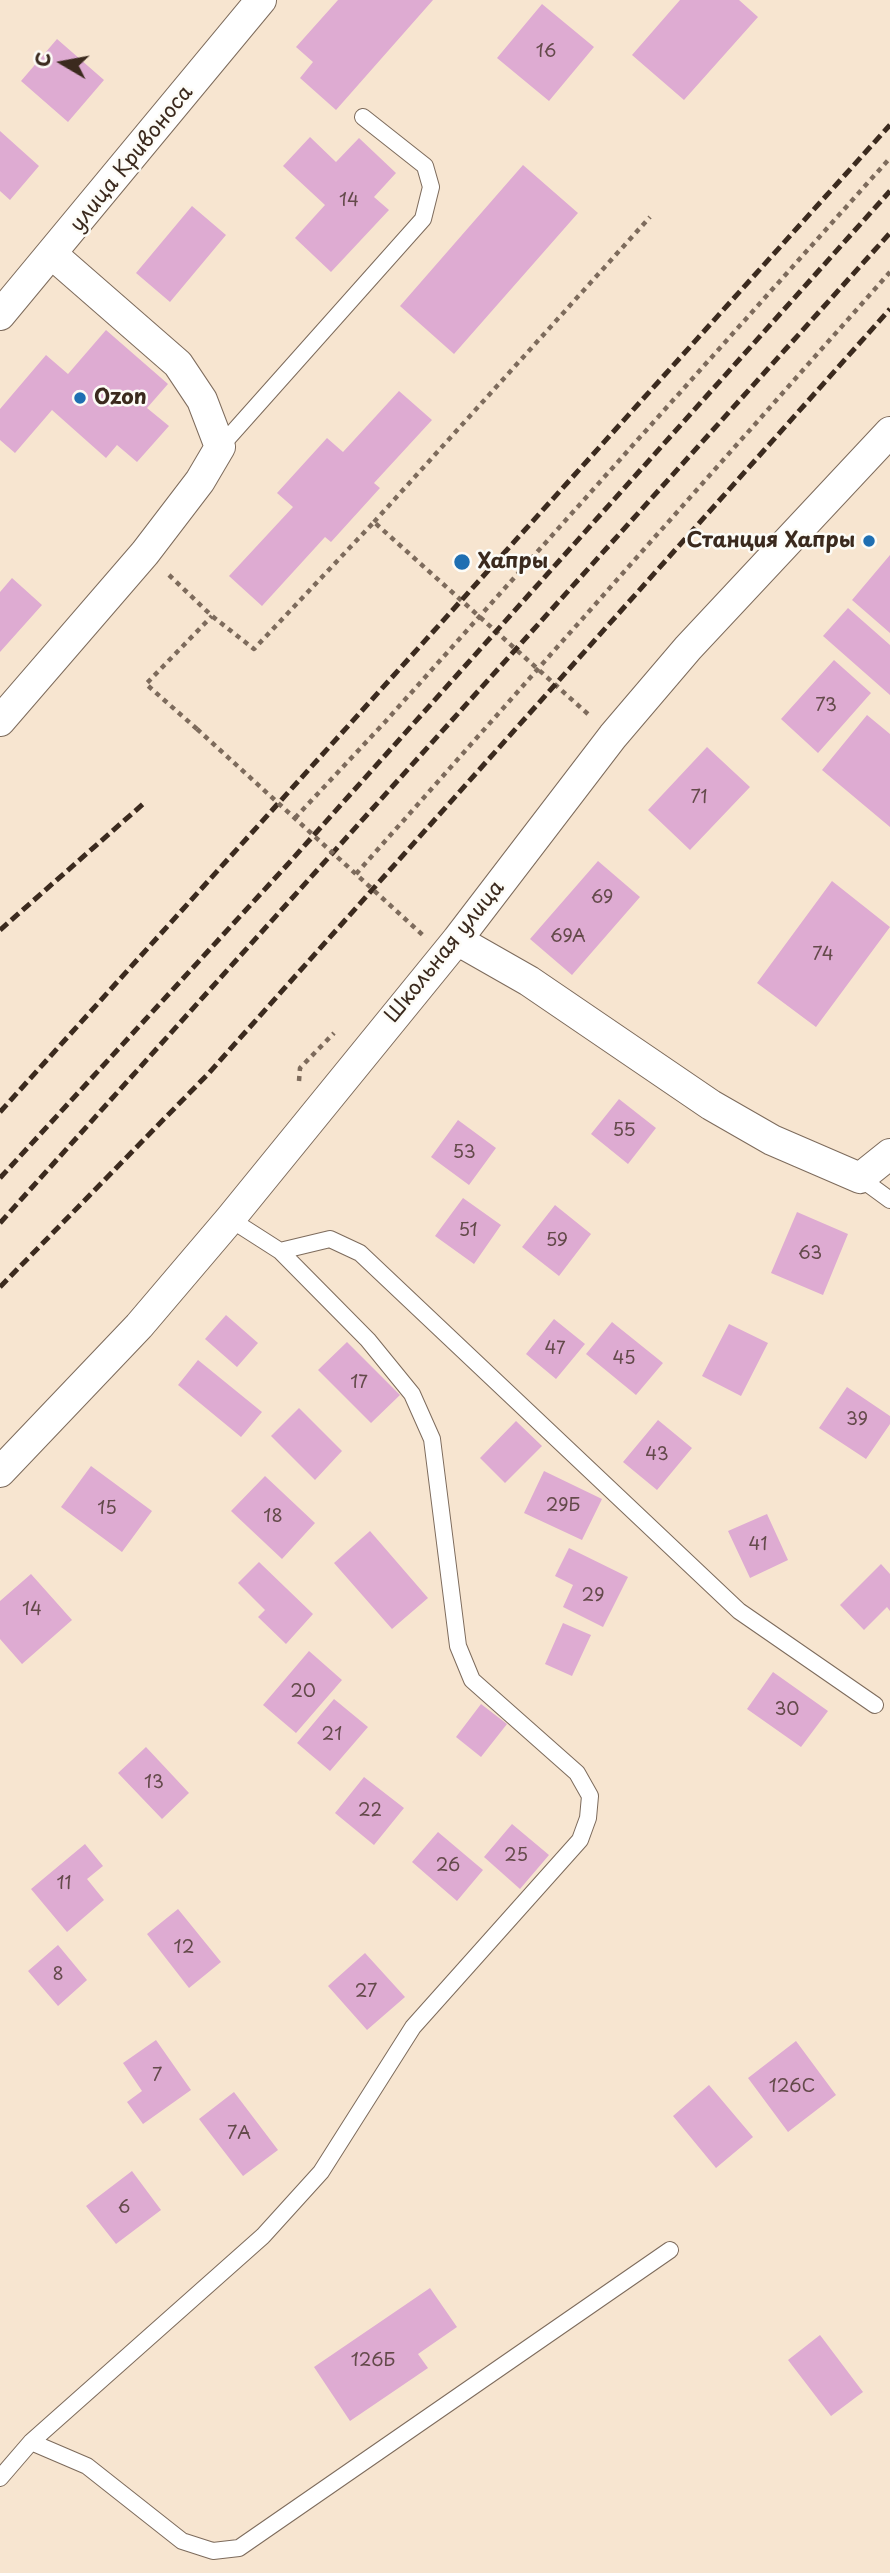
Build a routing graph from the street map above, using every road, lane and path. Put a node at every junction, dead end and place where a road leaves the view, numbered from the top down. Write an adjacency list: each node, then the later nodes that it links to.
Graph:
1 (261, 0): 5 (street, улица Кривоноса)
2 (363, 117): 9 (lane)
3 (890, 158): 13 (path)
4 (650, 217): 10 (path)
5 (53, 254): 7 (street, улица Кривоноса); 9 (street)
6 (890, 272): 14 (path)
7 (0, 315)
8 (890, 432): 16 (street, Школьная улица)
9 (220, 447): 11 (street)
10 (374, 522): 12 (path); 13 (path)
11 (145, 553): 12 (path); 15 (street)
12 (212, 616): 17 (path, bridge)
13 (478, 618): 14 (path); 17 (path)
14 (536, 670): 16 (path); 18 (path)
15 (6, 706)
16 (613, 736): 20 (street, Школьная улица)
17 (295, 818): 18 (path, bridge)
18 (356, 874): 19 (path, bridge)
19 (426, 938)
20 (457, 940): 22 (street); 24 (street, Школьная улица)
21 (890, 1154): 22 (street)
22 (860, 1178): 23 (lane)
23 (890, 1200)
24 (230, 1219): 25 (lane); 26 (street, Школьная улица)
25 (280, 1251): 27 (lane); 29 (lane)
26 (0, 1472)
27 (874, 1705)
28 (670, 2250): 29 (lane)
29 (31, 2442): 30 (lane)
30 (0, 2478)

